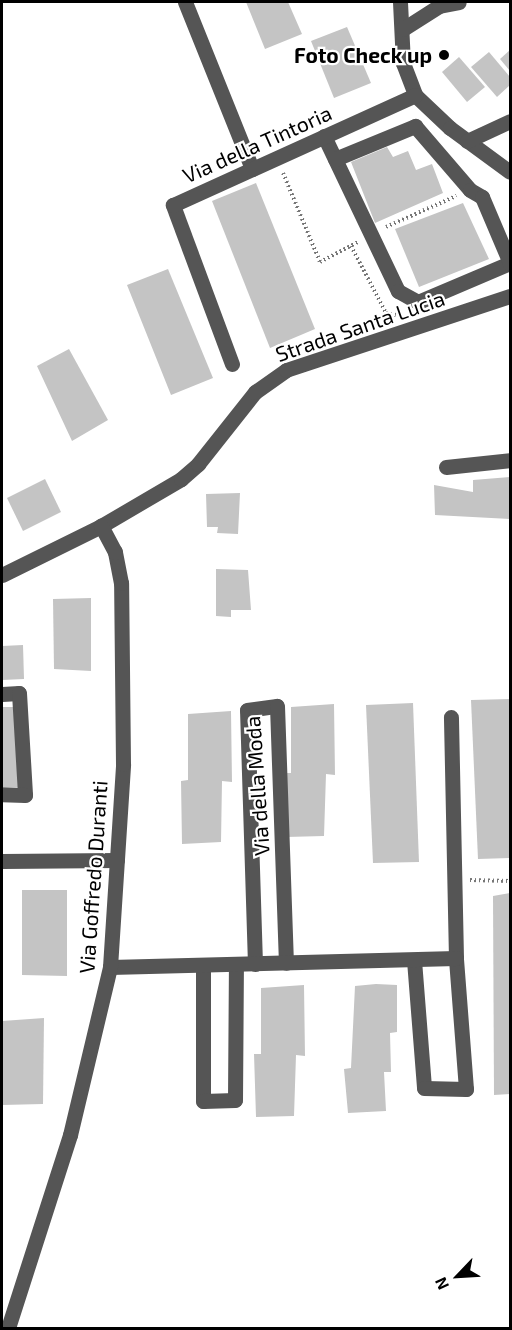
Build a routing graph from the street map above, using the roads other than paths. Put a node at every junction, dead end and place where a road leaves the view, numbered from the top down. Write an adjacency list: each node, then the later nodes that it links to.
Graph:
1 (185, 2): 10 (street)
2 (400, 2): 4 (street)
3 (459, 2): 4 (street)
4 (403, 29): 5 (street)
5 (415, 95): 7 (street, Via della Tintoria); 8 (street)
6 (510, 121): 8 (street)
7 (324, 136): 9 (street); 10 (street, Via della Tintoria)
8 (466, 141): 11 (street)
9 (335, 159): 12 (street); 12 (street)
10 (252, 169): 14 (street, Via della Tintoria)
11 (510, 172)
12 (510, 263)
13 (510, 296): 17 (street, Strada Santa Lucia)
14 (232, 364)
15 (510, 460): 16 (street)
16 (446, 467)
17 (101, 526): 18 (street, Strada Santa Lucia); 22 (street, Via Goffredo Duranti)
18 (2, 575)
19 (2, 694): 21 (street)
20 (451, 717): 24 (street)
21 (2, 794)
22 (117, 860): 23 (street); 30 (street, Via Goffredo Duranti)
23 (2, 861)
24 (456, 958): 25 (street); 25 (street)
25 (414, 960): 26 (street)
26 (286, 963): 27 (street); 27 (street, Via della Moda)
27 (255, 964): 29 (street)
28 (203, 965): 29 (street); 29 (street); 30 (street)
29 (236, 965)
30 (110, 968): 31 (street, Via Goffredo Duranti)
31 (8, 1329)

